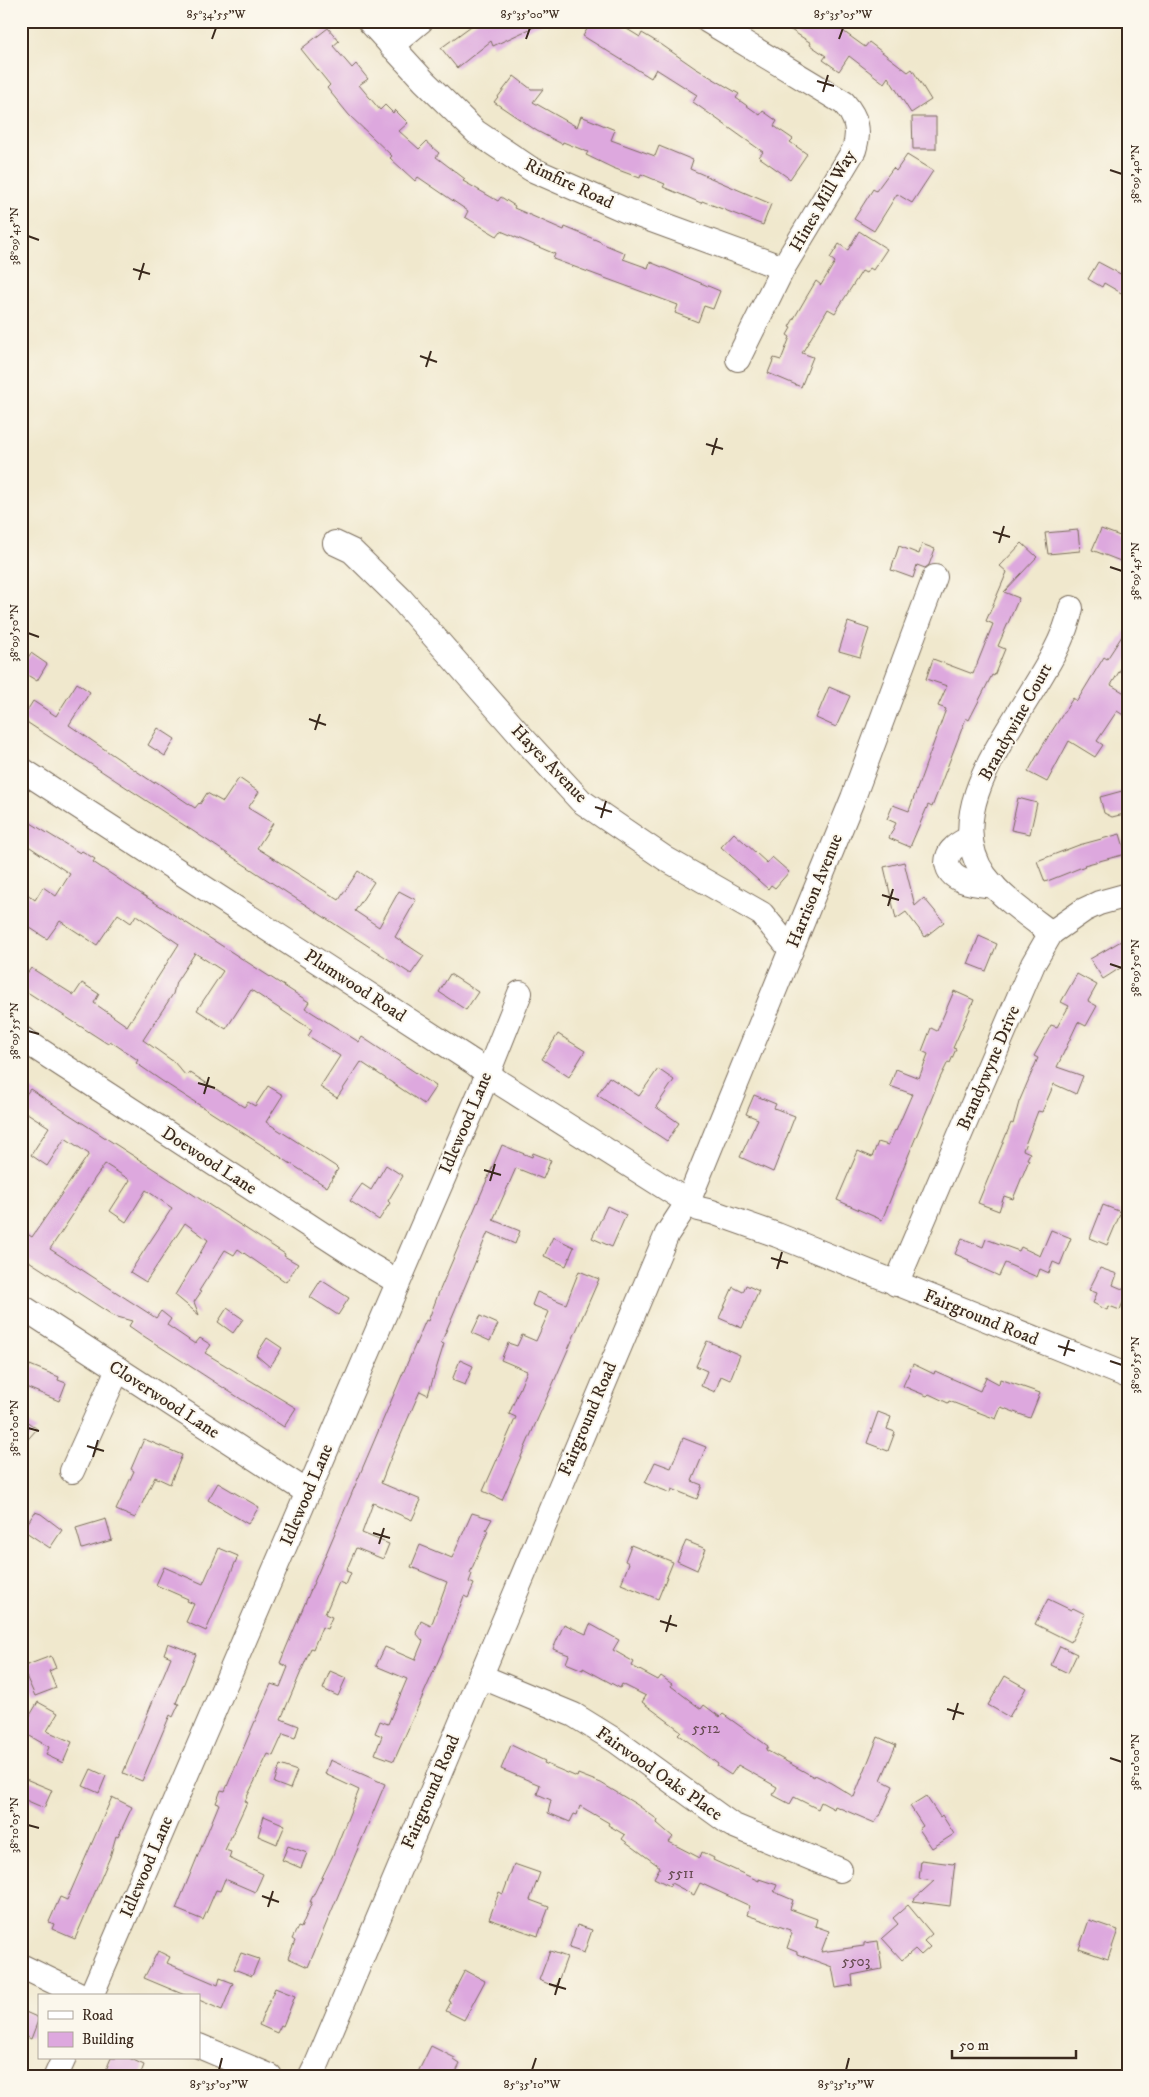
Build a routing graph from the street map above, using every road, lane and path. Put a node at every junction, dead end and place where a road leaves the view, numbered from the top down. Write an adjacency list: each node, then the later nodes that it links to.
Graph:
1 (369, 21): 4 (street, Rimfire Road)
2 (421, 21): 4 (street)
3 (708, 21): 5 (street, Hines Mill Way)
4 (391, 46): 5 (street, Rimfire Road)
5 (783, 268): 6 (street, Hines Mill Way)
6 (738, 360)
7 (335, 543): 13 (street, Hayes Avenue)
8 (935, 577): 13 (street, Harrison Avenue)
9 (1071, 608): 12 (street, Brandywine Court)
10 (21, 769): 16 (street, Plumwood Road)
11 (1128, 895): 12 (street, Brandywyne Drive)
12 (1050, 933): 19 (street, Brandywyne Drive)
13 (791, 950): 17 (street, Harrison Avenue)
14 (520, 993): 16 (street, Idlewood Lane)
15 (21, 1038): 18 (street, Doewood Lane)
16 (488, 1074): 17 (street, Plumwood Road); 18 (street, Idlewood Lane)
17 (688, 1202): 19 (street, Fairground Road); 25 (street, Fairground Road)
18 (398, 1282): 24 (street, Idlewood Lane)
19 (896, 1284): 22 (street, Fairground Road)
20 (21, 1306): 21 (street, Cloverwood Lane)
21 (118, 1369): 23 (street); 24 (street, Cloverwood Lane)
22 (1128, 1376)
23 (72, 1471)
24 (307, 1492): 29 (street, Idlewood Lane)
25 (480, 1676): 26 (street, Fairwood Oaks Place); 34 (street, Fairground Road)
26 (840, 1870)
27 (21, 1966): 28 (street)
28 (78, 1994)
29 (92, 1994)
30 (200, 2046): 33 (street)
31 (63, 2060): 32 (street)
32 (56, 2076)
33 (270, 2076)
34 (310, 2076)

